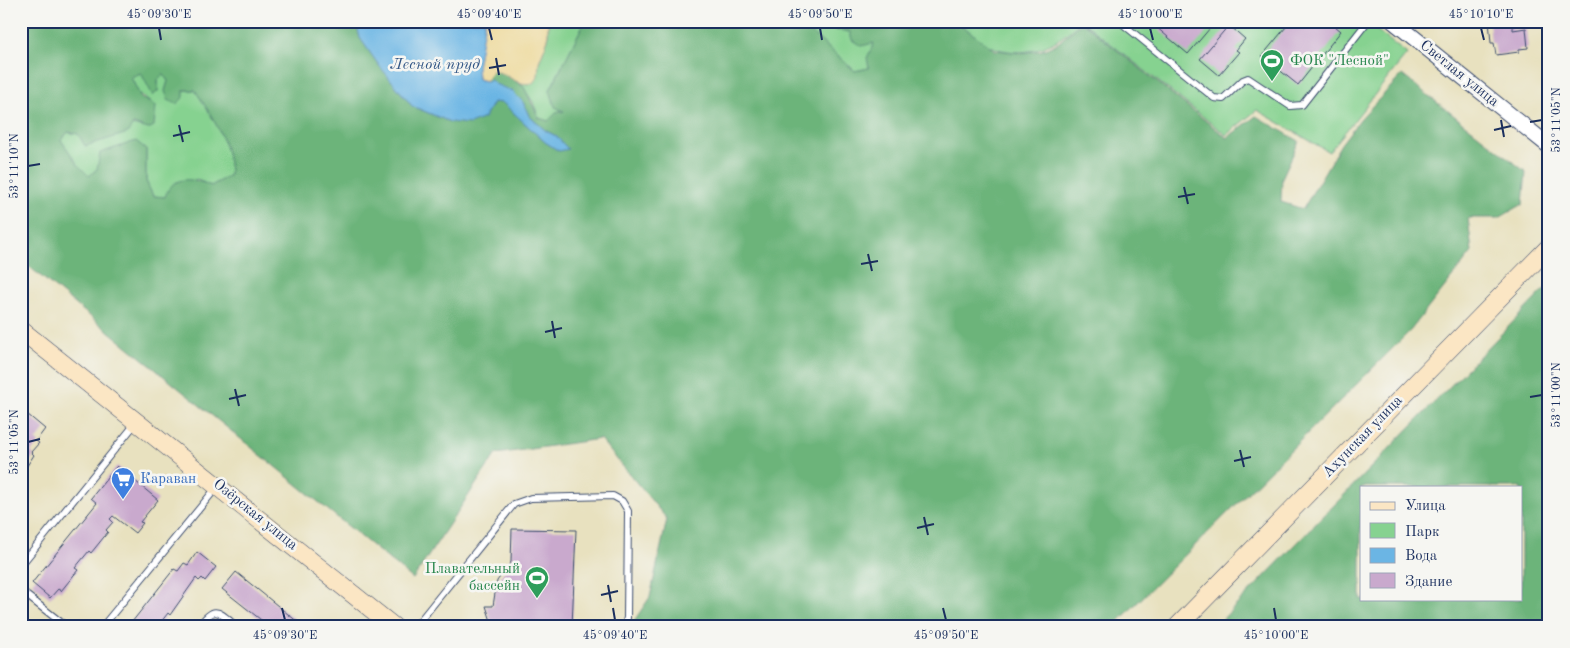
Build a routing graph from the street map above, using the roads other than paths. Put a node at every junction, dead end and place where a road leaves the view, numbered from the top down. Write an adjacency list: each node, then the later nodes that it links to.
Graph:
1 (1119, 21): 2 (lane)
2 (1368, 21)
3 (1393, 21): 4 (street, Светлая улица)
4 (1549, 146)
5 (1549, 247): 18 (main road, Ахунская улица)
6 (21, 330): 7 (main road, Озёрская улица)
7 (137, 422): 8 (main road, Озёрская улица); 9 (lane)
8 (218, 486): 12 (lane); 15 (main road, Озёрская улица)
9 (21, 565)
10 (21, 592): 11 (lane)
11 (67, 627)
12 (102, 627)
13 (198, 627): 14 (lane)
14 (237, 627)
15 (394, 627)
16 (415, 627): 17 (lane)
17 (624, 627)
18 (1177, 627)

